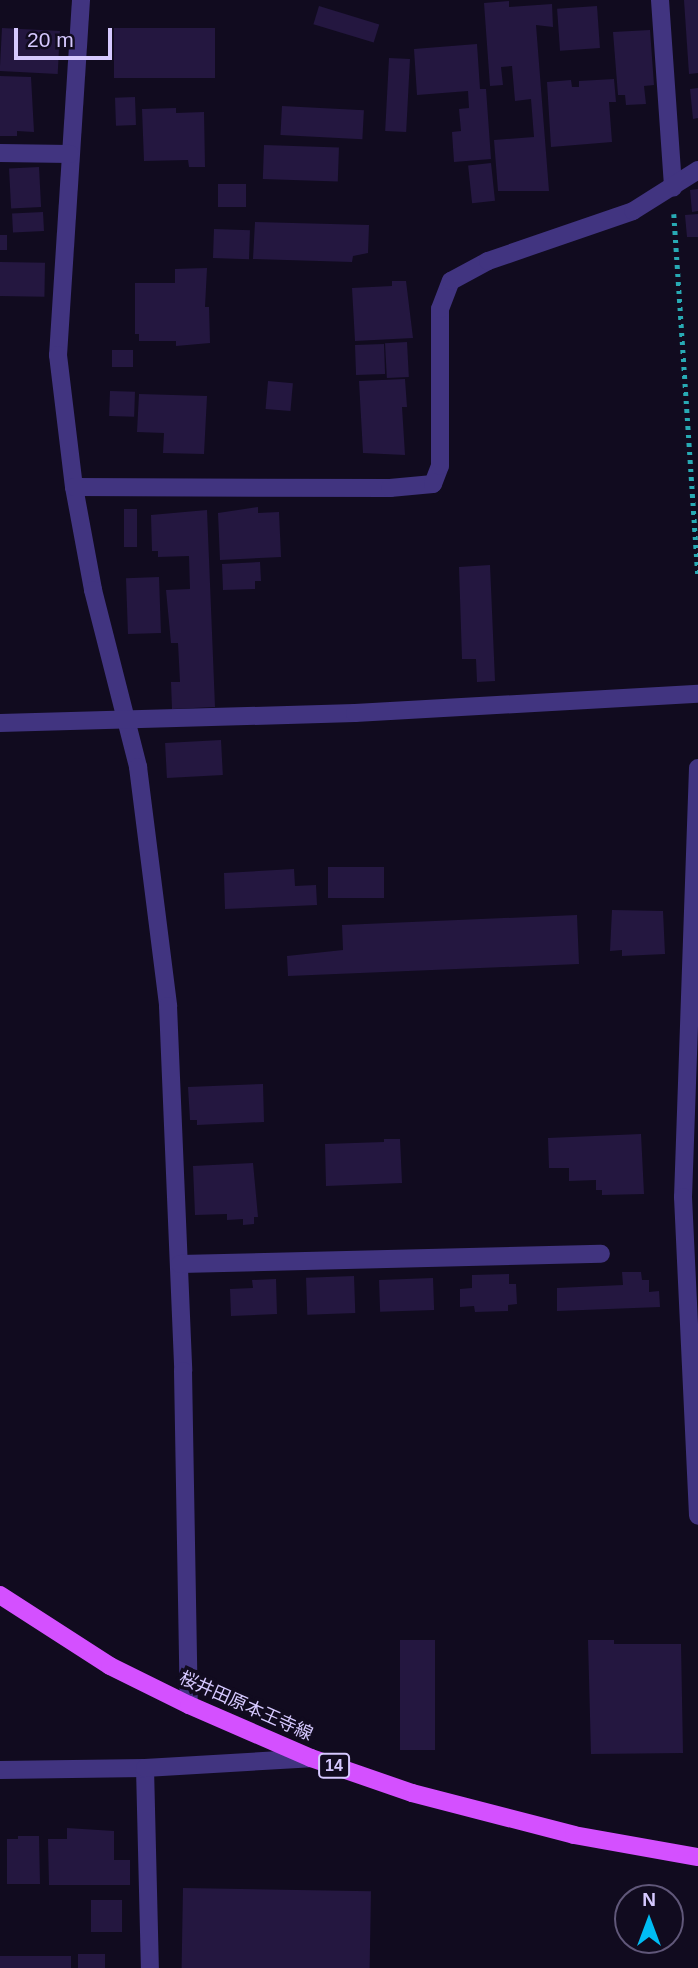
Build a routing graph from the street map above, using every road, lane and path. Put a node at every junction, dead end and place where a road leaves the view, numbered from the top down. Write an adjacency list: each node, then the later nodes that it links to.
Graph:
1 (81, 0): 4 (street)
2 (660, 0): 6 (street)
3 (0, 153): 4 (street)
4 (70, 154): 7 (street)
5 (698, 170): 6 (street)
6 (673, 188): 7 (street); 8 (path)
7 (74, 487): 10 (street)
8 (698, 576)
9 (698, 694): 10 (street)
10 (128, 722): 11 (street); 14 (street)
11 (0, 723)
12 (698, 768): 15 (street)
13 (601, 1254): 14 (street)
14 (180, 1264): 17 (street)
15 (698, 1516)
16 (0, 1595): 17 (main road, 桜井田原本王寺線 / 14)
17 (189, 1705): 18 (main road, 桜井田原本王寺線 / 14)
18 (311, 1758): 19 (street); 21 (main road, 桜井田原本王寺線 / 14)
19 (145, 1768): 20 (street); 22 (street)
20 (0, 1770)
21 (698, 1857)
22 (150, 1968)

